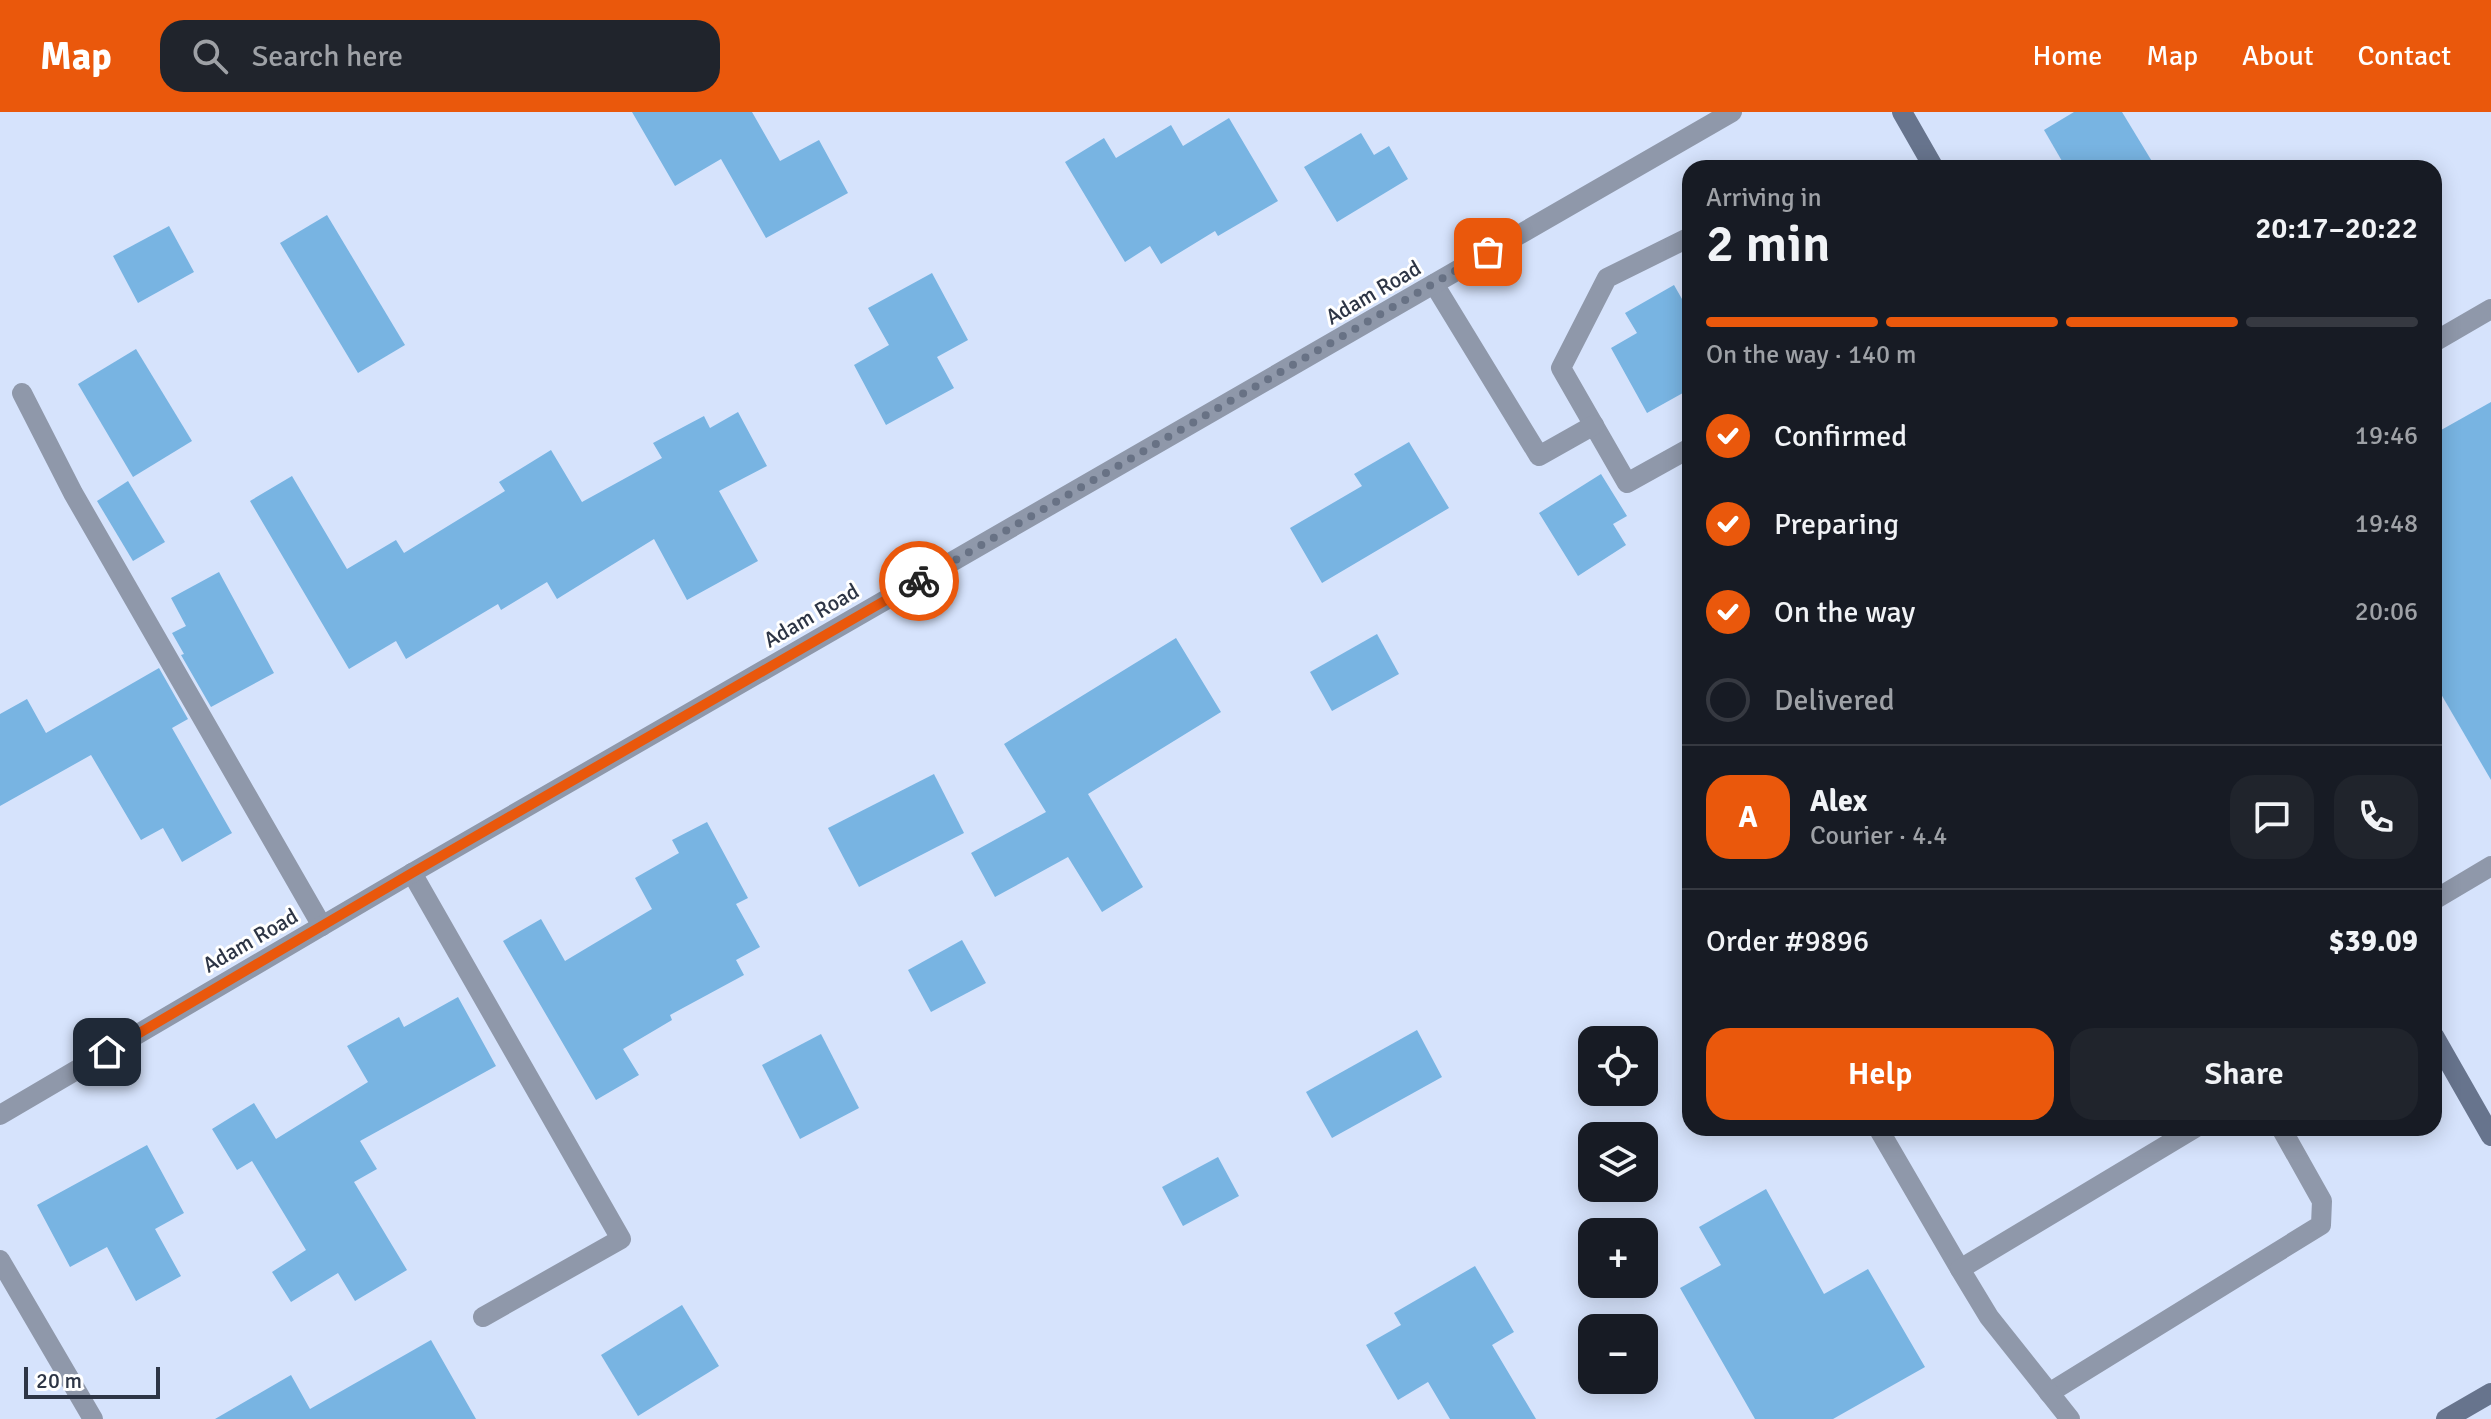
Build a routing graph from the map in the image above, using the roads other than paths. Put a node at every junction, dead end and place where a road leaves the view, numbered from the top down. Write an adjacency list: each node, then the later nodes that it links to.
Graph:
1 (1732, 112): 5 (street, Adam Road)
2 (1902, 112): 3 (street)
3 (1929, 160)
4 (1682, 241): 9 (street)
5 (1434, 284): 9 (street); 12 (street, Adam Road)
6 (2491, 309): 7 (street)
7 (2442, 337)
8 (22, 393): 14 (street)
9 (1594, 425): 10 (street)
10 (1682, 452)
11 (2491, 866): 13 (street)
12 (412, 873): 14 (street, Adam Road); 23 (street)
13 (2442, 895)
14 (322, 926): 16 (street, Adam Road)
15 (2442, 1050): 20 (street)
16 (0, 1115)
17 (1883, 1136): 22 (street)
18 (2182, 1136): 22 (street)
19 (2285, 1136): 24 (street)
20 (2491, 1136)
21 (0, 1260): 26 (street)
22 (1960, 1269): 24 (street)
23 (483, 1317)
24 (2049, 1393): 27 (street)
25 (2491, 1393): 28 (street)
26 (93, 1419)
27 (2070, 1419)
28 (2446, 1419)

